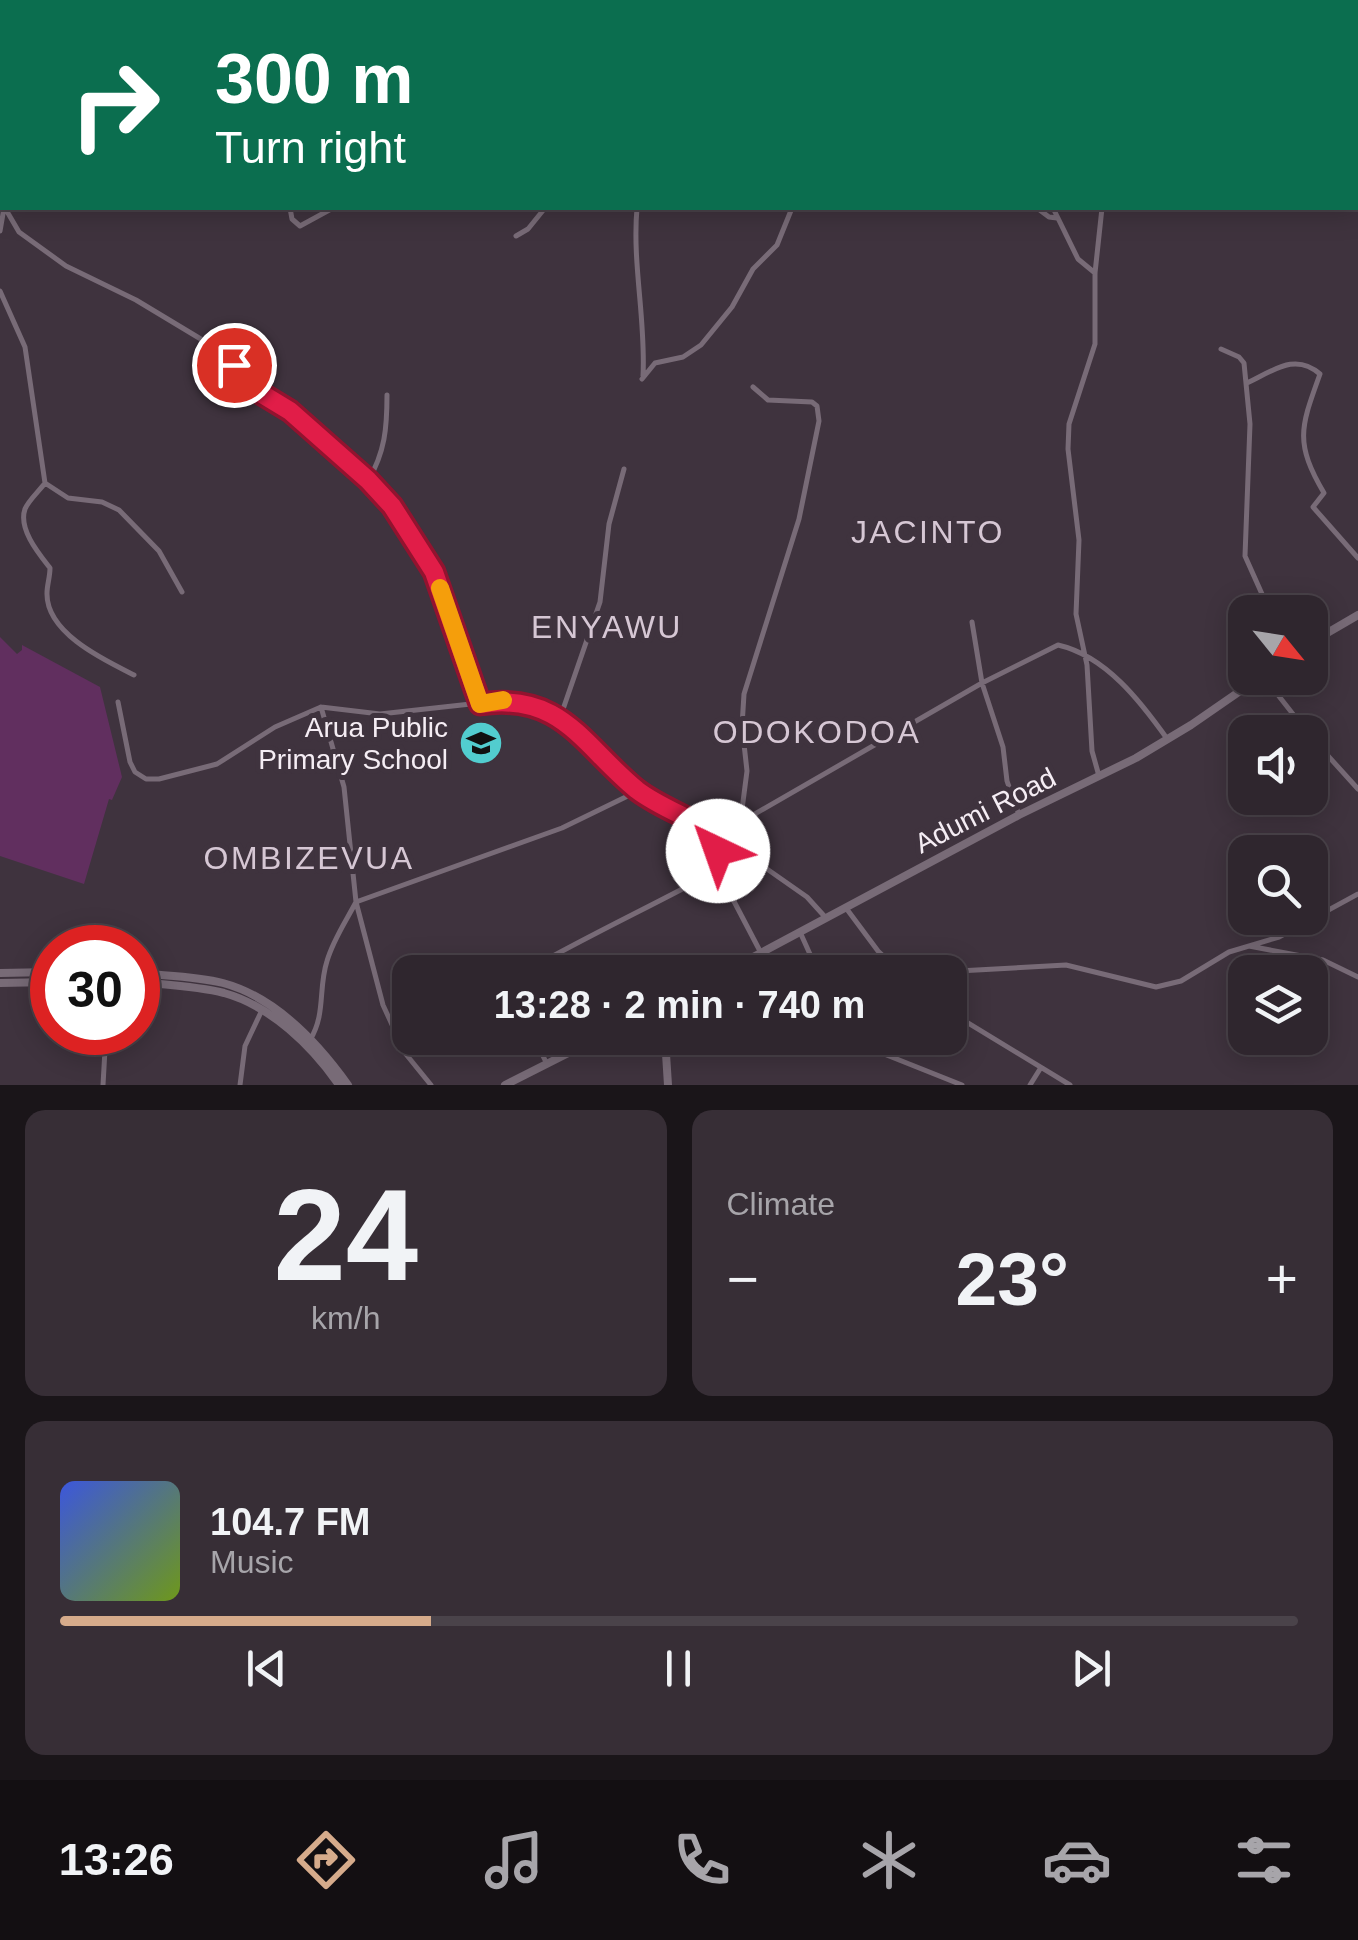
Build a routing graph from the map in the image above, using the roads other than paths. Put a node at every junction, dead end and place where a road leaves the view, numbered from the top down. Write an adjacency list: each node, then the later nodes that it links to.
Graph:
1 (8, 210): 19 (street)
2 (290, 210): 3 (street)
3 (329, 210)
4 (542, 210): 11 (street)
5 (637, 210): 6 (street)
6 (791, 210)
7 (1040, 210): 10 (street)
8 (1053, 210): 10 (street)
9 (1102, 210): 12 (street)
10 (1057, 218): 12 (street)
11 (516, 236)
12 (1095, 273): 27 (street)
13 (0, 291): 20 (street)
14 (1221, 349): 15 (street)
15 (1248, 384): 21 (street); 23 (street)
16 (753, 387): 43 (street)
17 (386, 395): 19 (street)
18 (624, 469): 36 (street)
19 (368, 480): 33 (street)
20 (45, 483): 22 (street); 28 (street)
21 (1358, 558)
22 (182, 592)
23 (1262, 595)
24 (1358, 614): 26 (main road)
25 (972, 622): 29 (street)
26 (1328, 633)
27 (1084, 655): 29 (street); 37 (street); 39 (street)
28 (134, 675)
29 (982, 683): 42 (street); 43 (street)
30 (1234, 695): 37 (main road, Adumi Road)
31 (1278, 695): 35 (street)
32 (118, 702): 34 (street)
33 (480, 704): 34 (street); 36 (street)
34 (322, 707): 48 (street)
35 (1293, 715)
36 (560, 718): 41 (street)
37 (1168, 740): 39 (main road, Adumi Road)
38 (1328, 756): 40 (street)
39 (1099, 776): 42 (main road, Adumi Road)
40 (1358, 789)
41 (638, 791): 44 (street); 48 (street)
42 (1020, 815): 49 (main road, Adumi Road)
43 (740, 822): 45 (street)
44 (712, 832): 45 (street); 46 (street)
45 (737, 848): 50 (street)
46 (722, 868): 53 (street); 54 (street)
47 (1358, 894): 52 (street)
48 (356, 902): 68 (street); 81 (street)
49 (846, 908): 50 (main road, Adumi Road); 57 (street)
50 (826, 918): 51 (main road, Adumi Road)
51 (800, 932): 53 (main road, Adumi Road); 56 (street)
52 (1246, 946): 58 (street); 62 (street)
53 (761, 953): 55 (main road, Adumi Road)
54 (554, 955)
55 (757, 955)
56 (810, 955)
57 (881, 955)
58 (967, 970)
59 (30, 973): 60 (main road)
60 (0, 974)
61 (160, 975): 68 (main road)
62 (1358, 976)
63 (30, 982): 64 (main road)
64 (0, 983)
65 (160, 985): 66 (main road)
66 (262, 1010): 68 (main road); 78 (street)
67 (967, 1023): 75 (street)
68 (308, 1043): 79 (main road); 80 (main road)
69 (105, 1055): 77 (street)
70 (542, 1055): 74 (street)
71 (561, 1055): 74 (main road)
72 (666, 1055): 83 (main road)
73 (887, 1055): 84 (street)
74 (546, 1062): 82 (main road)
75 (1040, 1069): 85 (street); 86 (street)
76 (92, 1085): 77 (street)
77 (103, 1085)
78 (240, 1085)
79 (339, 1085)
80 (348, 1085)
81 (431, 1085)
82 (505, 1085)
83 (668, 1085)
84 (962, 1085)
85 (1030, 1085)
86 (1070, 1085)

